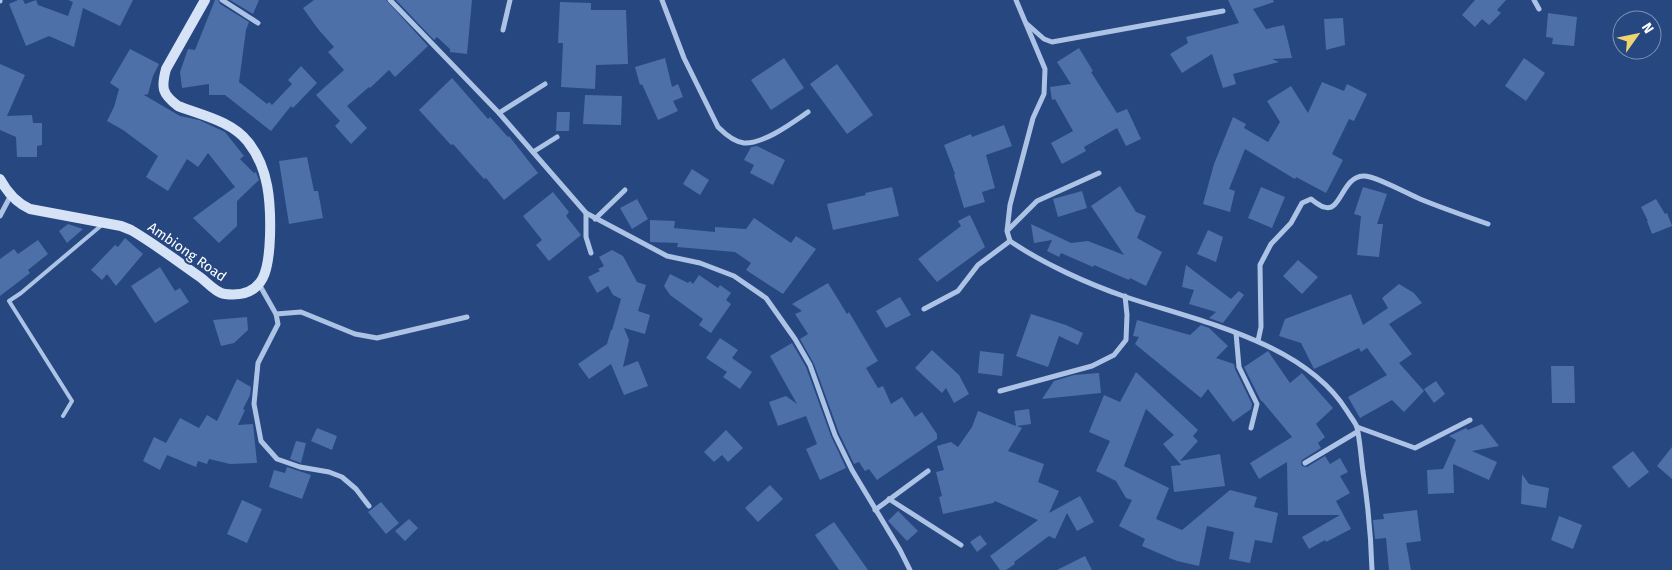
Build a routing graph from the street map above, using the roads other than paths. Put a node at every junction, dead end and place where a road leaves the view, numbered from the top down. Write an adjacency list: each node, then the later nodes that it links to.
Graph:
1 (205, 0): 30 (main road)
2 (222, 0): 11 (street)
3 (390, 0): 15 (street)
4 (510, 0): 12 (street)
5 (662, 0): 14 (street)
6 (1016, 0): 10 (street)
7 (1534, 0): 8 (street)
8 (1539, 9)
9 (1223, 11): 10 (street)
10 (1025, 22): 27 (street)
11 (258, 23)
12 (503, 30)
13 (545, 84): 15 (street)
14 (808, 112)
15 (499, 113): 17 (street)
16 (557, 137): 17 (street)
17 (533, 152): 22 (street)
18 (1099, 173): 27 (street)
19 (0, 180): 21 (main road, Ambiong Road)
20 (626, 190): 24 (street)
21 (11, 194): 23 (street); 25 (main road, Ambiong Road)
22 (586, 213): 24 (street); 29 (street)
23 (0, 216)
24 (596, 219): 46 (street)
25 (104, 223): 30 (main road, Ambiong Road); 38 (lane)
26 (1488, 224): 36 (street)
27 (1007, 231): 28 (street)
28 (1010, 241): 31 (street); 32 (street)
29 (591, 253)
30 (259, 284): 33 (street)
31 (1125, 296): 35 (street); 37 (street)
32 (924, 309)
33 (276, 314): 34 (street); 45 (street)
34 (467, 318)
35 (1236, 333): 36 (street); 40 (street)
36 (1258, 341): 41 (street)
37 (1000, 391)
38 (63, 416)
39 (1470, 420): 41 (street)
40 (1251, 428)
41 (1357, 430): 42 (street); 49 (street)
42 (1305, 463)
43 (928, 471): 44 (street)
44 (890, 499): 46 (street); 47 (street)
45 (369, 506)
46 (875, 510): 48 (street)
47 (961, 545)
48 (910, 570)
49 (1372, 570)

